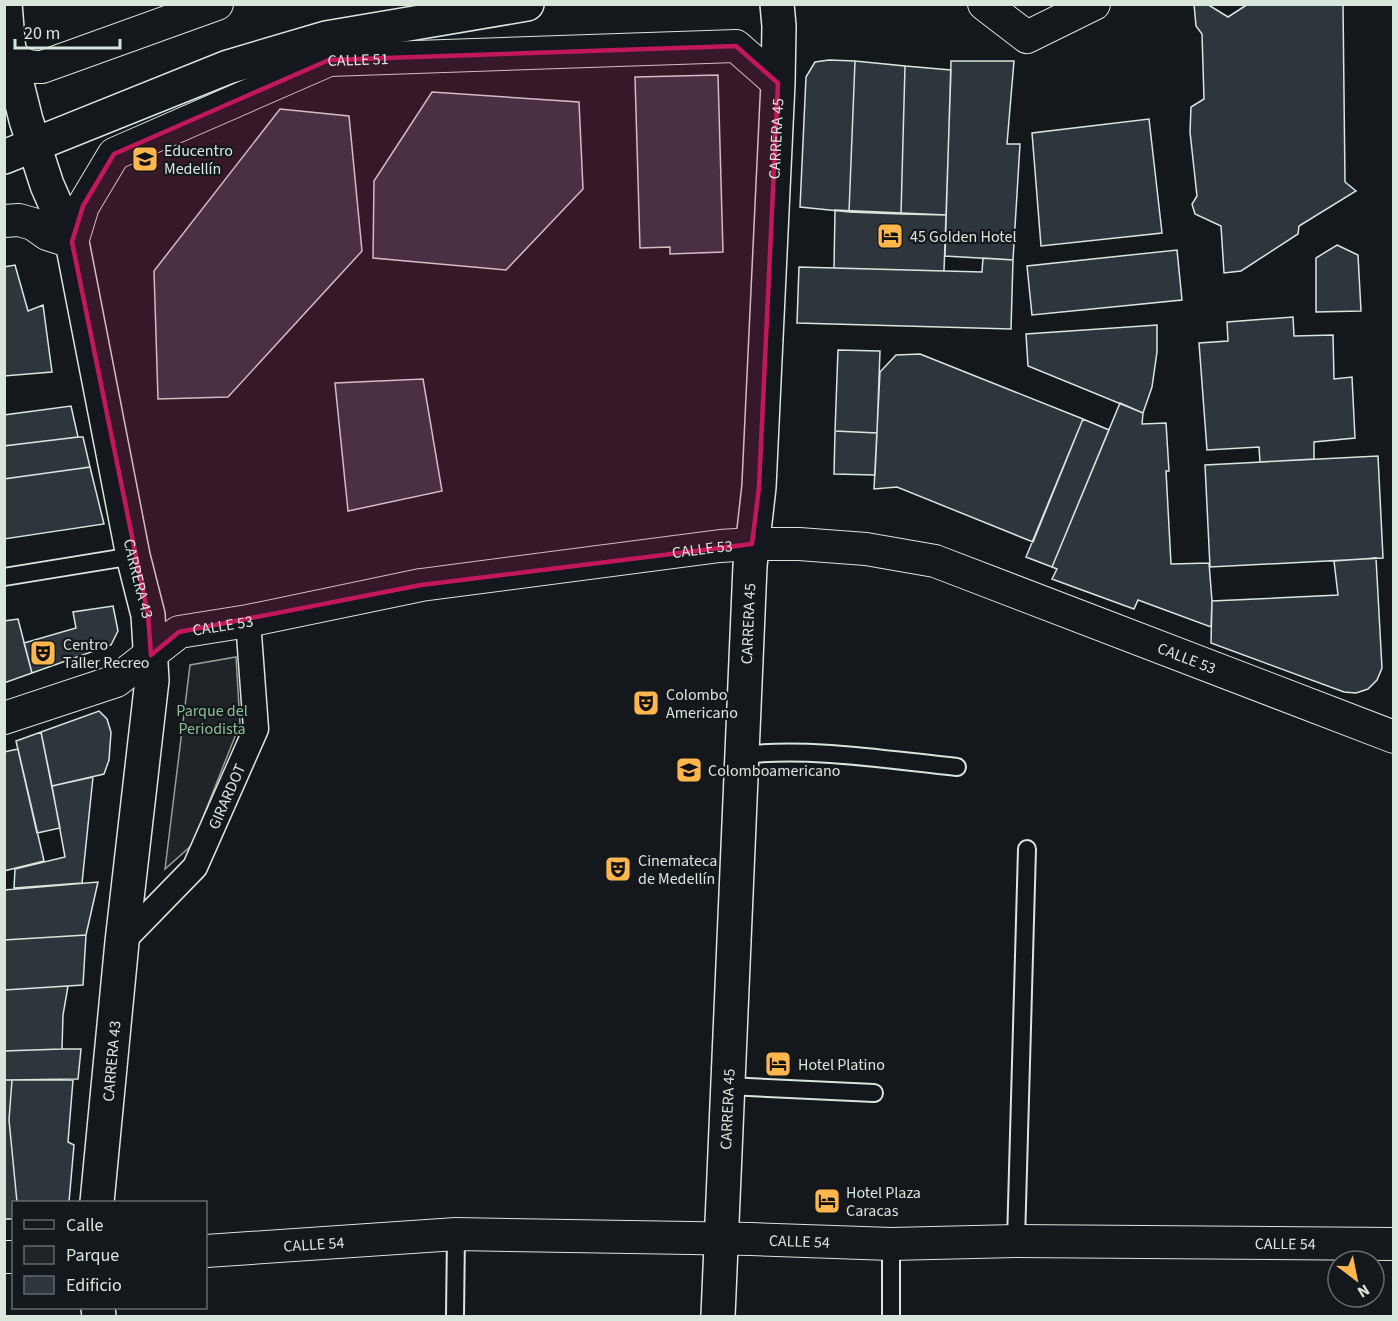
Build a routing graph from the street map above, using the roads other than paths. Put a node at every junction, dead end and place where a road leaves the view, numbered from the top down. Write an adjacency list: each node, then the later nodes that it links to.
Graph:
1 (5, 4): 8 (street, CARRERA 43)
2 (217, 4): 7 (street)
3 (527, 4): 10 (street, CALLE 51)
4 (777, 4): 9 (street, CARRERA 45)
5 (984, 4): 6 (street)
6 (1094, 4)
7 (173, 12): 8 (street)
8 (7, 58): 10 (street, CARRERA 43)
9 (778, 83): 13 (street, CALLE 51); 14 (street, CARRERA 45)
10 (35, 144): 11 (street, CALLE 51); 13 (street, CARRERA 43)
11 (4, 158)
12 (4, 221): 13 (street)
13 (72, 243): 15 (street, CARRERA 43)
14 (752, 544): 17 (street, CALLE 53); 20 (street, CALLE 53); 21 (street, CARRERA 45)
15 (133, 556): 16 (lane); 18 (street, CARRERA 43)
16 (4, 577)
17 (248, 621): 18 (street, CALLE 53); 24 (street, GIRARDOT)
18 (151, 655): 19 (street, CALLE 53); 24 (street, CARRERA 43)
19 (4, 718)
20 (1394, 737)
21 (742, 755): 22 (lane); 25 (street, CARRERA 45)
22 (957, 767)
23 (1028, 849): 30 (lane)
24 (122, 942): 27 (street, CARRERA 43)
25 (728, 1086): 26 (lane); 29 (street, CARRERA 45)
26 (874, 1093)
27 (97, 1201)
28 (456, 1234): 29 (street, CALLE 54); 33 (street, CALLE 54); 34 (lane)
29 (721, 1239): 31 (street, CALLE 54); 35 (street, CARRERA 45)
30 (1016, 1241): 31 (street, CALLE 54); 32 (street, CALLE 54)
31 (891, 1244): 36 (lane)
32 (1394, 1244)
33 (207, 1251)
34 (455, 1317)
35 (718, 1317)
36 (891, 1317)

